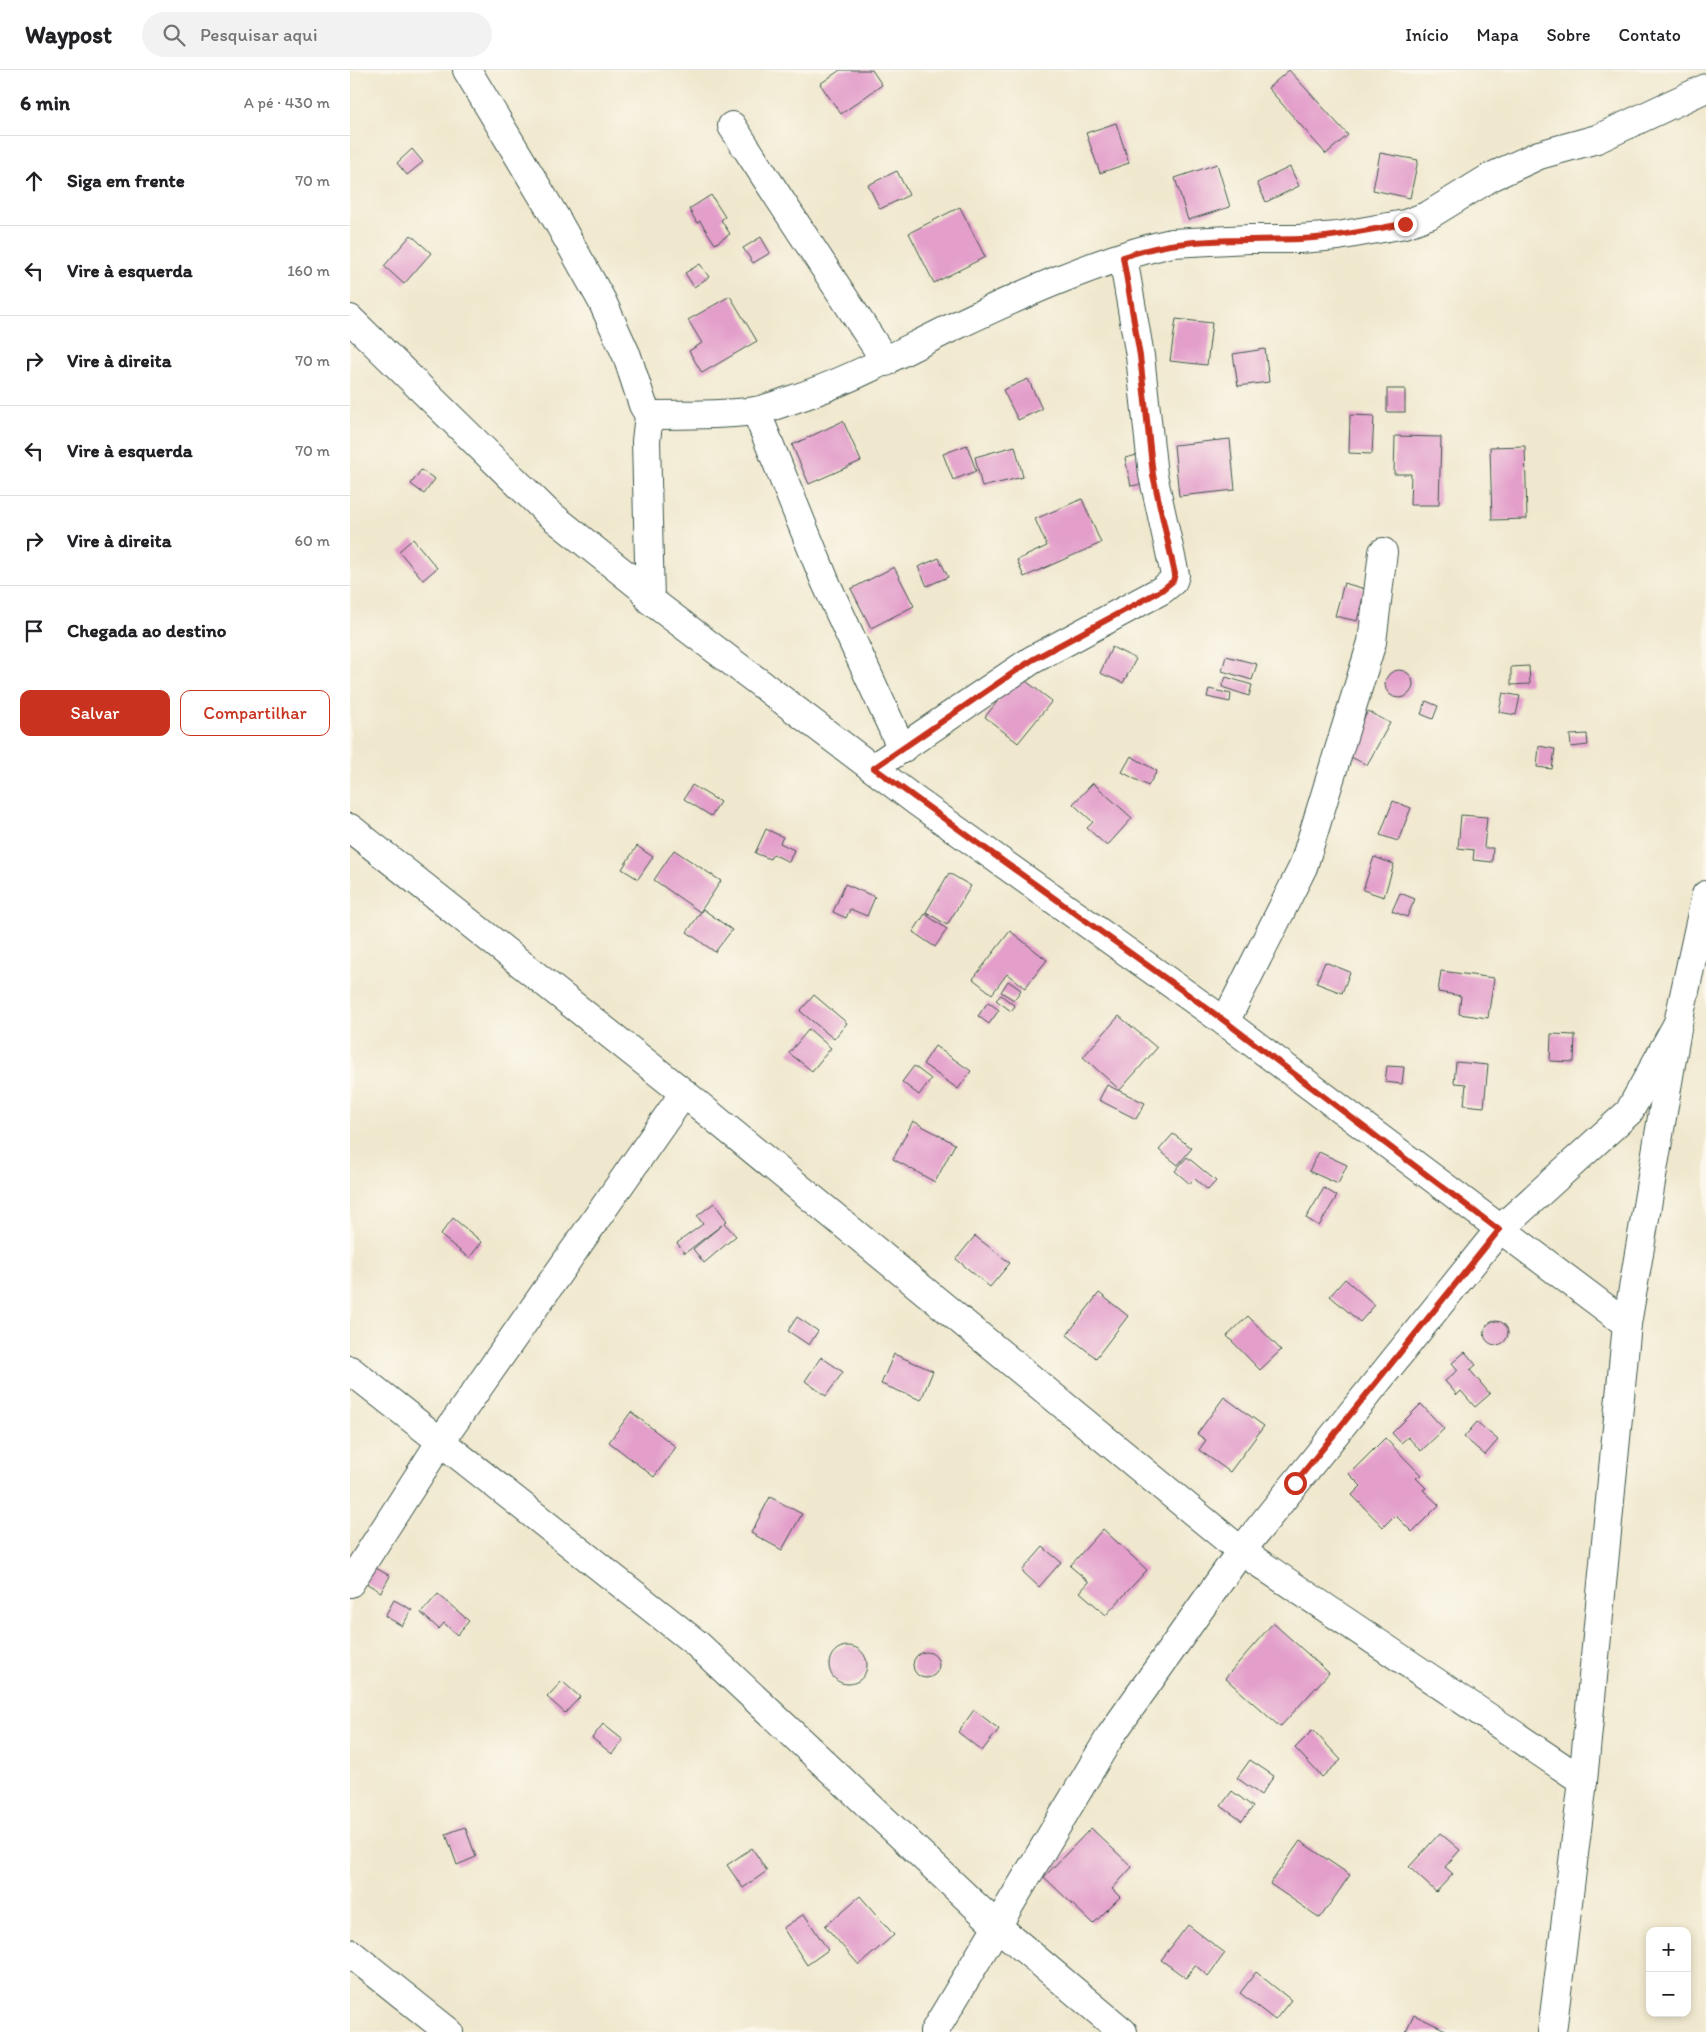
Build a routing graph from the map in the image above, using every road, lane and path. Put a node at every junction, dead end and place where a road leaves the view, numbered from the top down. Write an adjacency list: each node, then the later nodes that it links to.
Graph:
1 (467, 70): 8 (street)
2 (1706, 88): 4 (street)
3 (732, 126): 6 (street)
4 (1123, 257): 6 (street); 11 (street)
5 (350, 319): 10 (street)
6 (886, 362): 7 (street)
7 (756, 411): 8 (street); 11 (street)
8 (648, 415): 10 (street)
9 (1383, 552): 15 (street)
10 (650, 600): 12 (street)
11 (902, 749): 12 (street)
12 (874, 768): 15 (street)
13 (350, 828): 17 (street)
14 (1706, 895): 16 (street)
15 (1226, 1022): 18 (street)
16 (1678, 1023): 18 (street); 19 (street)
17 (684, 1093): 21 (street); 22 (street)
18 (1499, 1230): 19 (street); 22 (street)
19 (1627, 1324): 24 (street)
20 (350, 1370): 21 (street)
21 (441, 1441): 23 (street); 25 (street)
22 (1241, 1550): 24 (street); 25 (street)
23 (350, 1583)
24 (1582, 1781): 30 (street)
25 (997, 1926): 28 (street); 29 (street)
26 (350, 1953): 27 (street)
27 (449, 2032)
28 (934, 2032)
29 (1122, 2032)
30 (1552, 2032)

